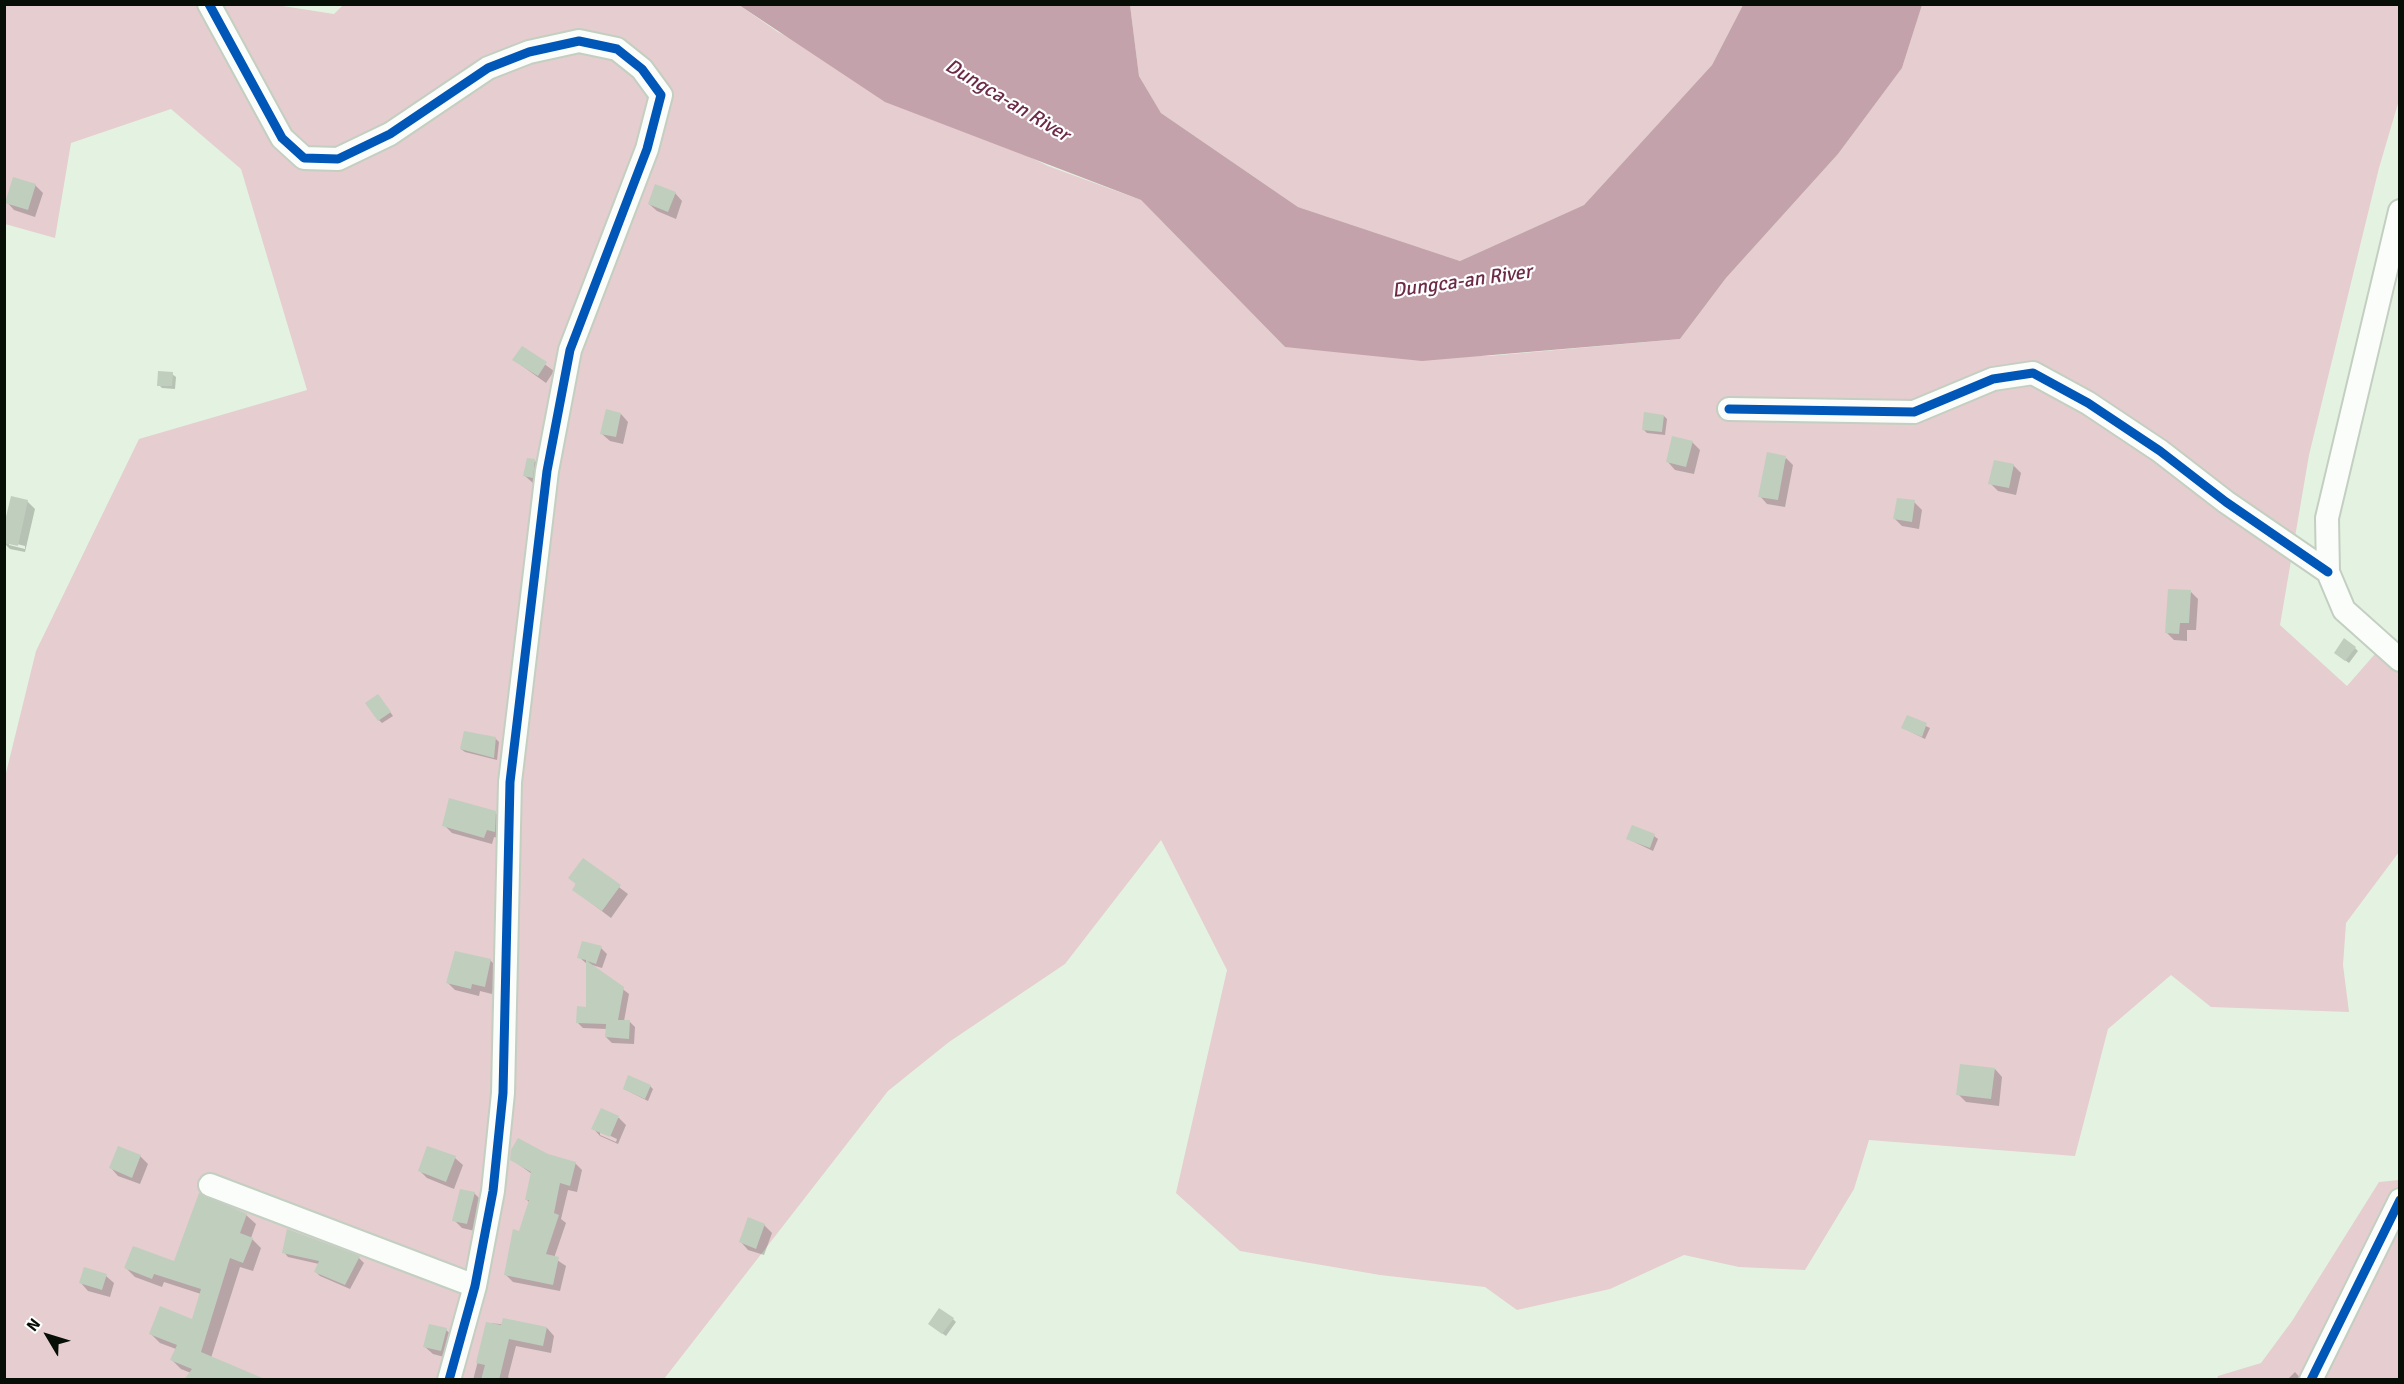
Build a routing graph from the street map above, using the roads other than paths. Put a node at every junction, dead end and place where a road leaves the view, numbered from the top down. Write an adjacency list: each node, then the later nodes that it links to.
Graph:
1 (209, 4): 8 (street)
2 (2400, 211): 4 (street)
3 (1729, 409): 4 (street)
4 (2328, 572): 5 (street)
5 (2400, 660)
6 (210, 1185): 8 (street)
7 (2400, 1200): 10 (street)
8 (475, 1286): 9 (street)
9 (449, 1380)
10 (2311, 1380)

